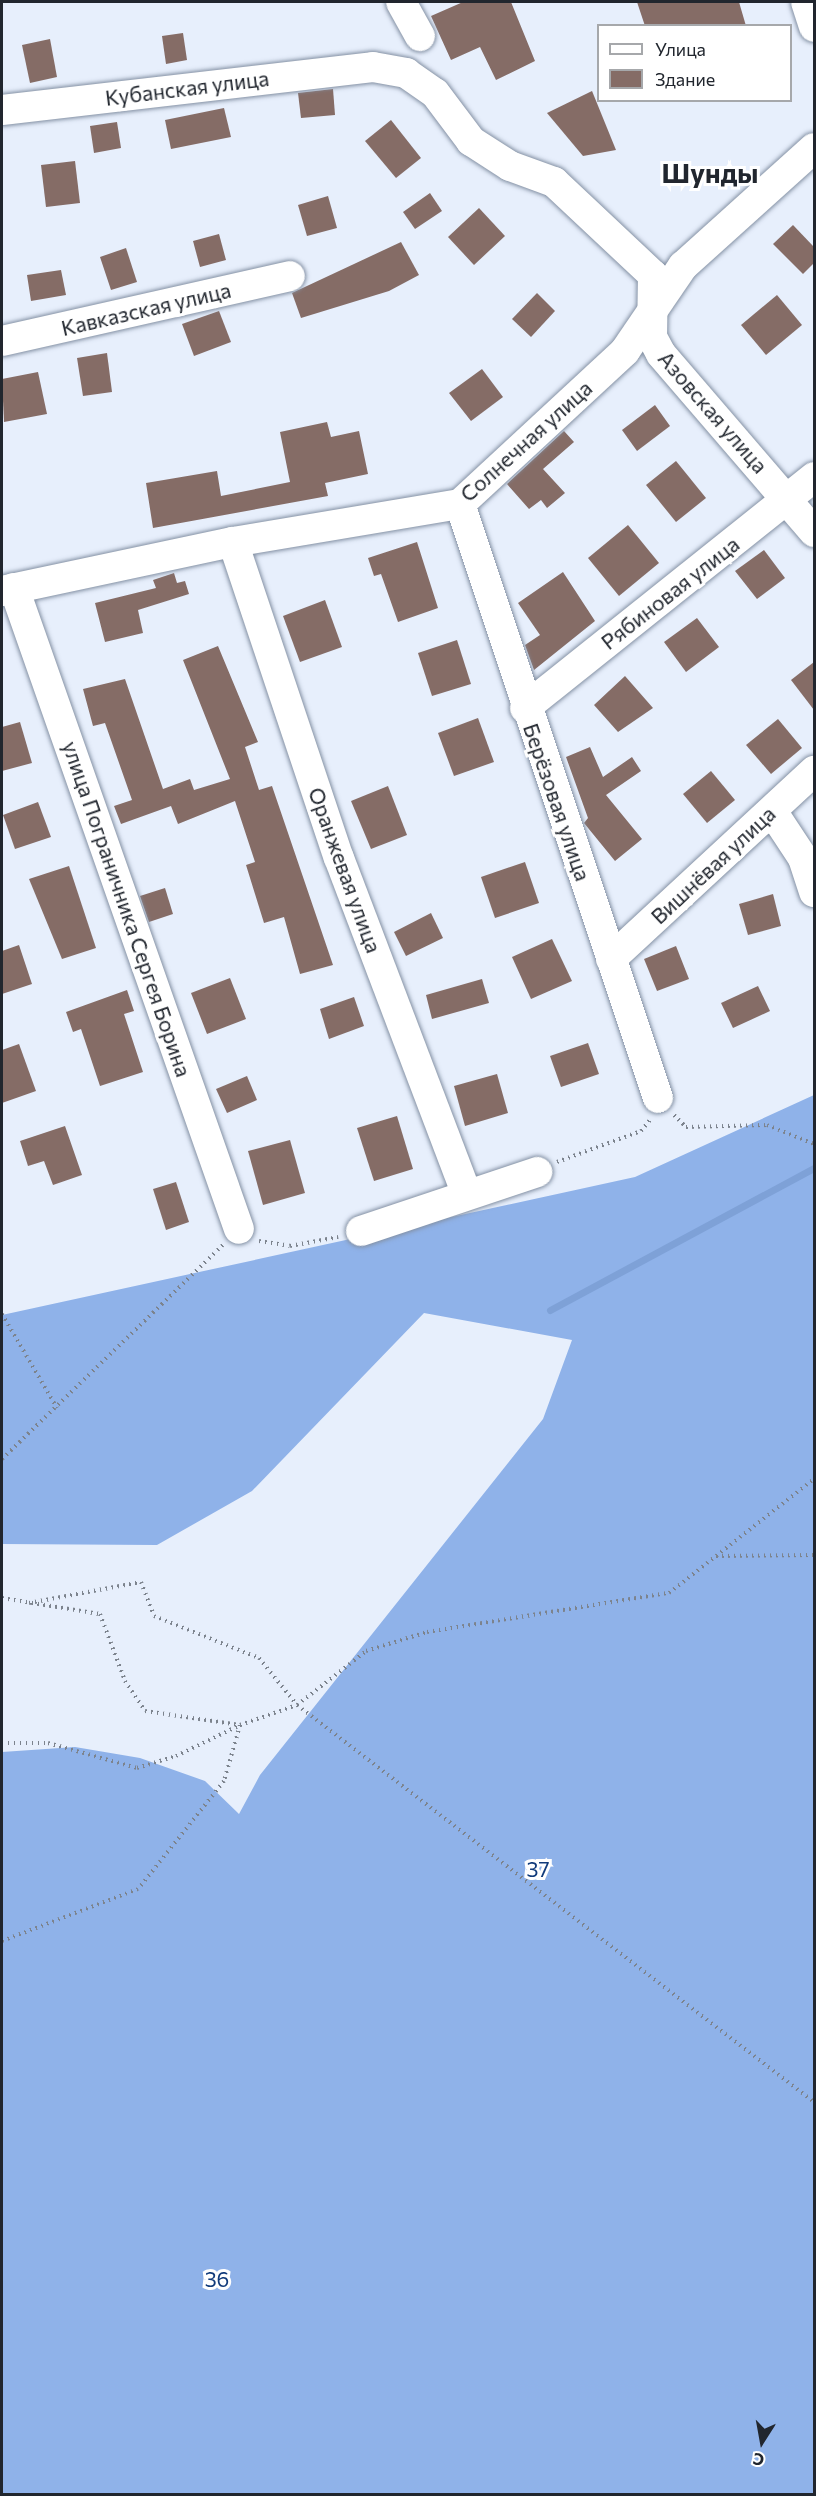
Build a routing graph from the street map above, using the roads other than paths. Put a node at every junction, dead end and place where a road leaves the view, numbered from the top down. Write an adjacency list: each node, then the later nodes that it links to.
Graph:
1 (401, 2): 4 (street)
2 (806, 2): 3 (street)
3 (814, 27)
4 (420, 36)
5 (373, 67): 6 (street, Кубанская улица); 9 (street, Азовская улица)
6 (2, 110)
7 (814, 148): 9 (street, Солнечная улица)
8 (290, 276): 10 (street, Кавказская улица)
9 (650, 309): 12 (street, Азовская улица); 13 (street, Солнечная улица)
10 (2, 341)
11 (814, 477): 12 (street, Рябиновая улица)
12 (789, 499): 14 (street, Азовская улица); 17 (street, Рябиновая улица)
13 (460, 504): 15 (street, Солнечная улица); 17 (street, Берёзовая улица)
14 (814, 532)
15 (233, 542): 16 (street, Солнечная улица); 24 (street, Оранжевая улица)
16 (8, 590): 25 (street, улица Пограничника Сергея Борина)
17 (525, 708): 21 (street, Берёзовая улица)
18 (814, 771): 19 (street, Вишнёвая улица)
19 (772, 811): 20 (street); 21 (street, Вишнёвая улица)
20 (814, 892)
21 (611, 959): 22 (street, Берёзовая улица)
22 (658, 1098)
23 (537, 1172): 24 (street)
24 (467, 1195): 26 (street)
25 (239, 1229)
26 (361, 1231)

